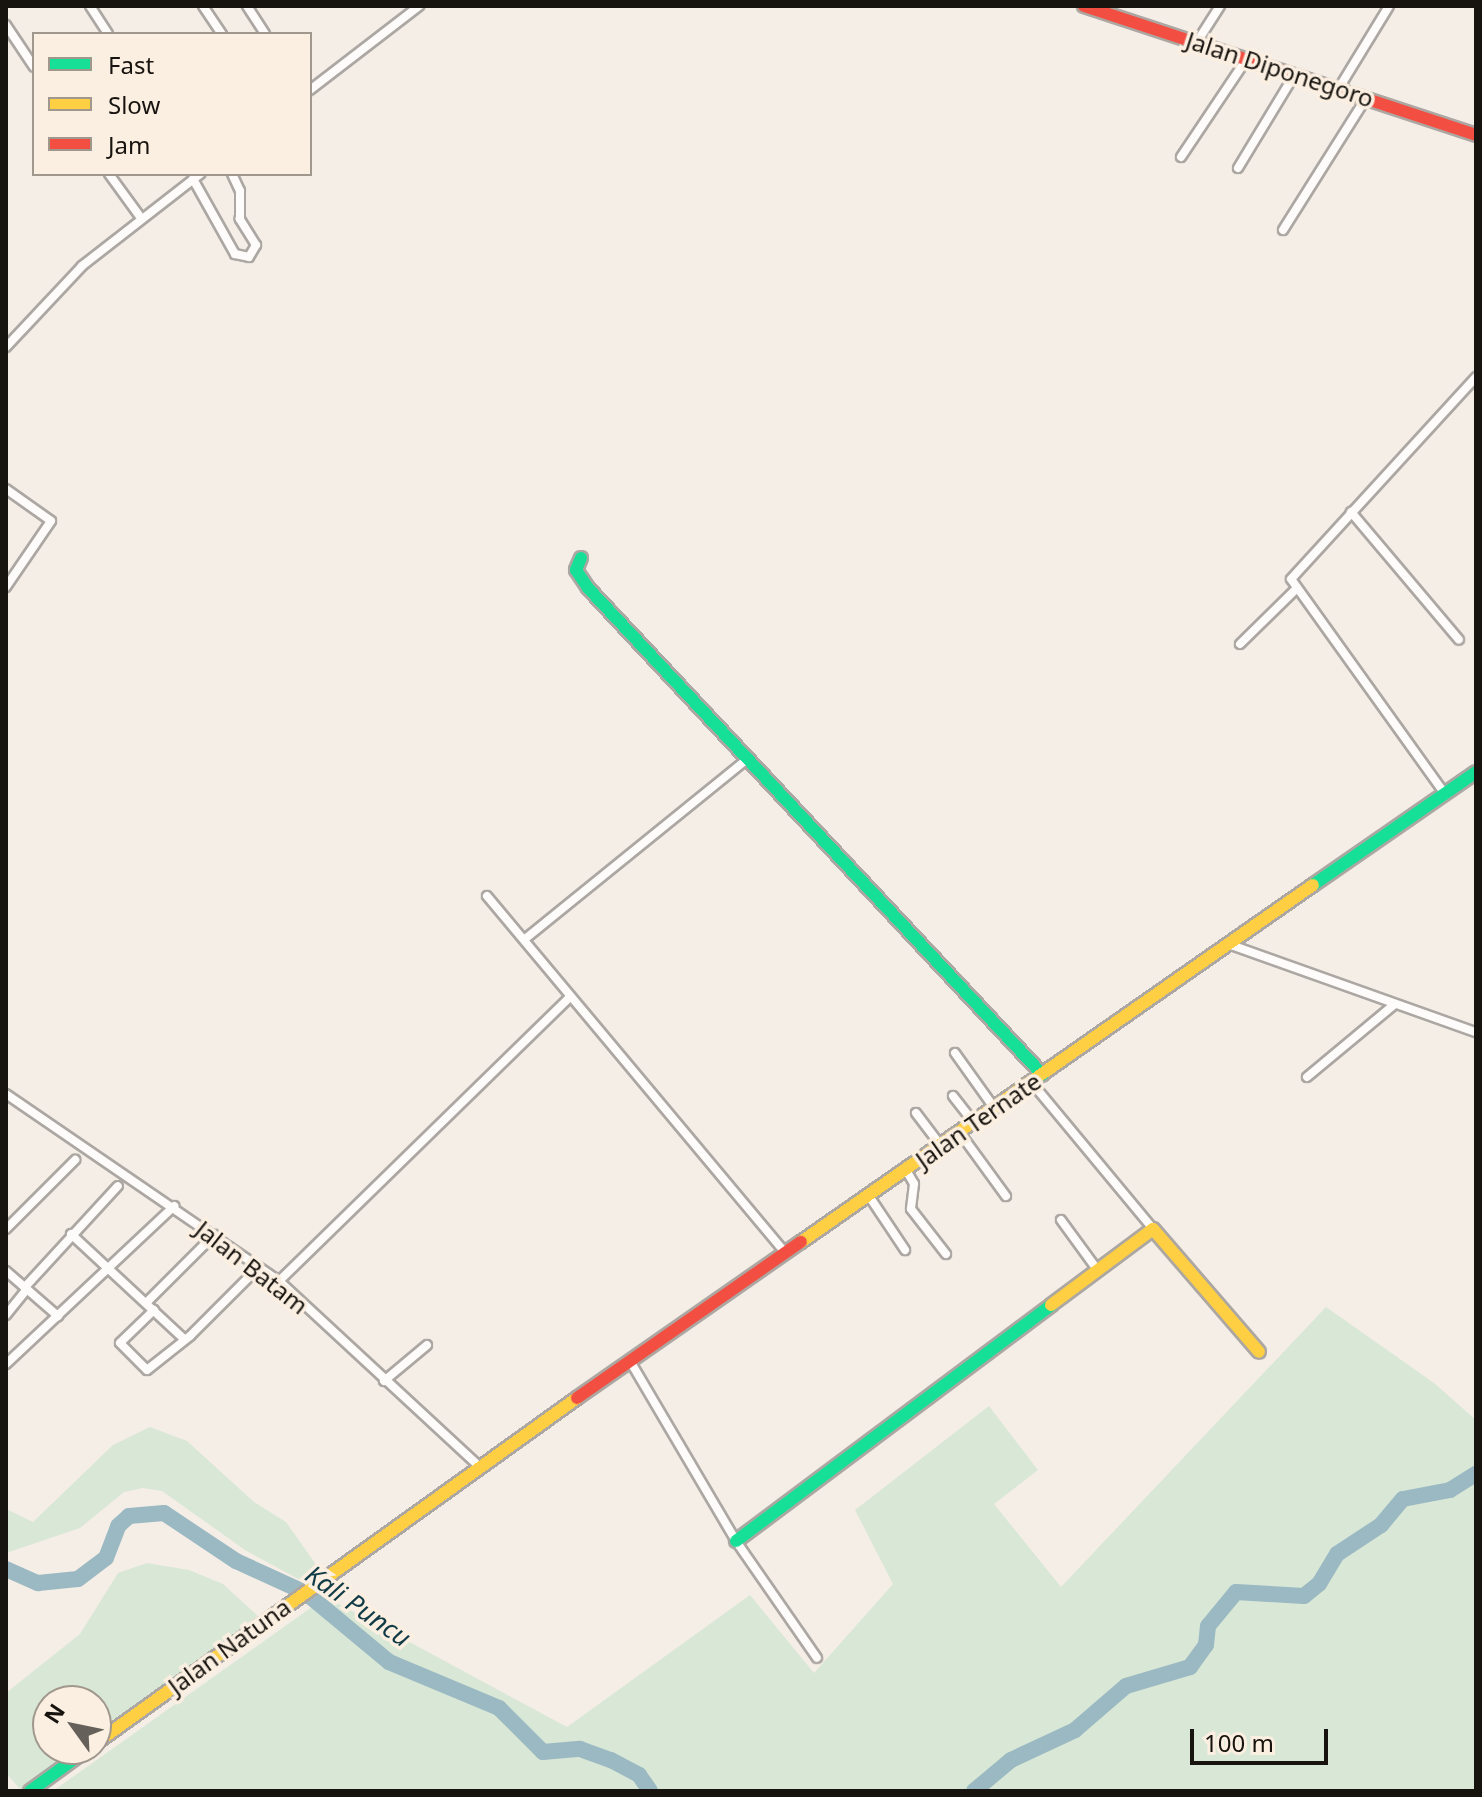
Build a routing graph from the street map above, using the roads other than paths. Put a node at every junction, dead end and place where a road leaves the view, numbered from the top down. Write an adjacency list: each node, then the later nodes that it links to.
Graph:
1 (90, 6): 9 (street)
2 (203, 6): 10 (street)
3 (247, 6): 11 (street)
4 (419, 6): 16 (street)
5 (1084, 6): 12 (street, Jalan Diponegoro)
6 (1220, 6): 12 (street)
7 (1389, 6): 17 (street)
8 (6, 25): 14 (street)
9 (107, 32)
10 (221, 32)
11 (264, 32)
12 (1197, 42): 13 (street, Jalan Diponegoro)
13 (1246, 60): 15 (street, Jalan Diponegoro); 20 (street)
14 (32, 64)
15 (1295, 73): 17 (street, Jalan Diponegoro); 21 (street)
16 (312, 88)
17 (1339, 88): 18 (street, Jalan Diponegoro)
18 (1367, 97): 19 (street, Jalan Diponegoro); 26 (street)
19 (1476, 135)
20 (1181, 157)
21 (1238, 168)
22 (110, 176): 25 (street)
23 (233, 176): 24 (street)
24 (196, 177): 25 (street)
25 (141, 218): 27 (street)
26 (1283, 230)
27 (6, 347)
28 (1476, 377): 30 (street)
29 (6, 489): 32 (street)
30 (1351, 512): 33 (street); 34 (street)
31 (581, 558): 36 (street)
32 (6, 587)
33 (1295, 590): 35 (street); 38 (street)
34 (1459, 640)
35 (1240, 644)
36 (747, 759): 40 (street); 47 (street)
37 (1476, 772): 38 (street, Jalan Ternate)
38 (1445, 794): 41 (street, Jalan Ternate)
39 (487, 896): 40 (street)
40 (525, 939): 42 (street)
41 (1231, 945): 43 (street); 47 (street, Jalan Ternate)
42 (570, 997): 67 (street); 73 (street)
43 (1395, 1004): 44 (street); 46 (street)
44 (1476, 1032)
45 (955, 1053): 50 (street)
46 (1307, 1077)
47 (1038, 1079): 50 (street, Jalan Ternate); 63 (street)
48 (6, 1094): 60 (street, Jalan Batam)
49 (953, 1096): 52 (street)
50 (995, 1109): 52 (street, Jalan Ternate)
51 (916, 1113): 54 (street)
52 (974, 1123): 53 (street, Jalan Ternate)
53 (960, 1133): 54 (street, Jalan Ternate); 59 (street)
54 (941, 1146): 56 (street, Jalan Ternate)
55 (75, 1160): 62 (street)
56 (906, 1170): 58 (street, Jalan Ternate); 68 (street)
57 (118, 1186): 64 (street)
58 (869, 1196): 66 (street); 67 (street, Jalan Ternate)
59 (1006, 1196)
60 (174, 1206): 65 (street, Jalan Batam); 69 (street)
61 (1061, 1220): 71 (street)
62 (6, 1229)
63 (1153, 1229): 71 (street); 81 (street)
64 (71, 1234): 69 (street); 74 (street)
65 (214, 1235): 70 (street, Jalan Batam); 75 (street)
66 (905, 1250)
67 (786, 1253): 82 (street, Jalan Ternate)
68 (946, 1254)
69 (111, 1266): 75 (street); 78 (street)
70 (258, 1268): 73 (street, Jalan Batam); 79 (street)
71 (1096, 1268): 86 (street)
72 (6, 1271): 74 (street)
73 (279, 1281): 84 (street, Jalan Batam)
74 (26, 1288): 77 (street); 78 (street)
75 (147, 1302): 76 (street)
76 (154, 1310): 79 (street); 79 (street)
77 (6, 1315)
78 (58, 1316): 83 (street)
79 (183, 1338)
80 (427, 1345): 84 (street)
81 (1259, 1352)
82 (630, 1361): 85 (street, Jalan Ternate); 86 (street)
83 (6, 1364)
84 (384, 1381): 85 (street, Jalan Batam)
85 (479, 1466): 88 (street, Jalan Natuna)
86 (736, 1541): 87 (street)
87 (817, 1658)
88 (112, 1731)
89 (66, 1765): 90 (street)
90 (30, 1791)

